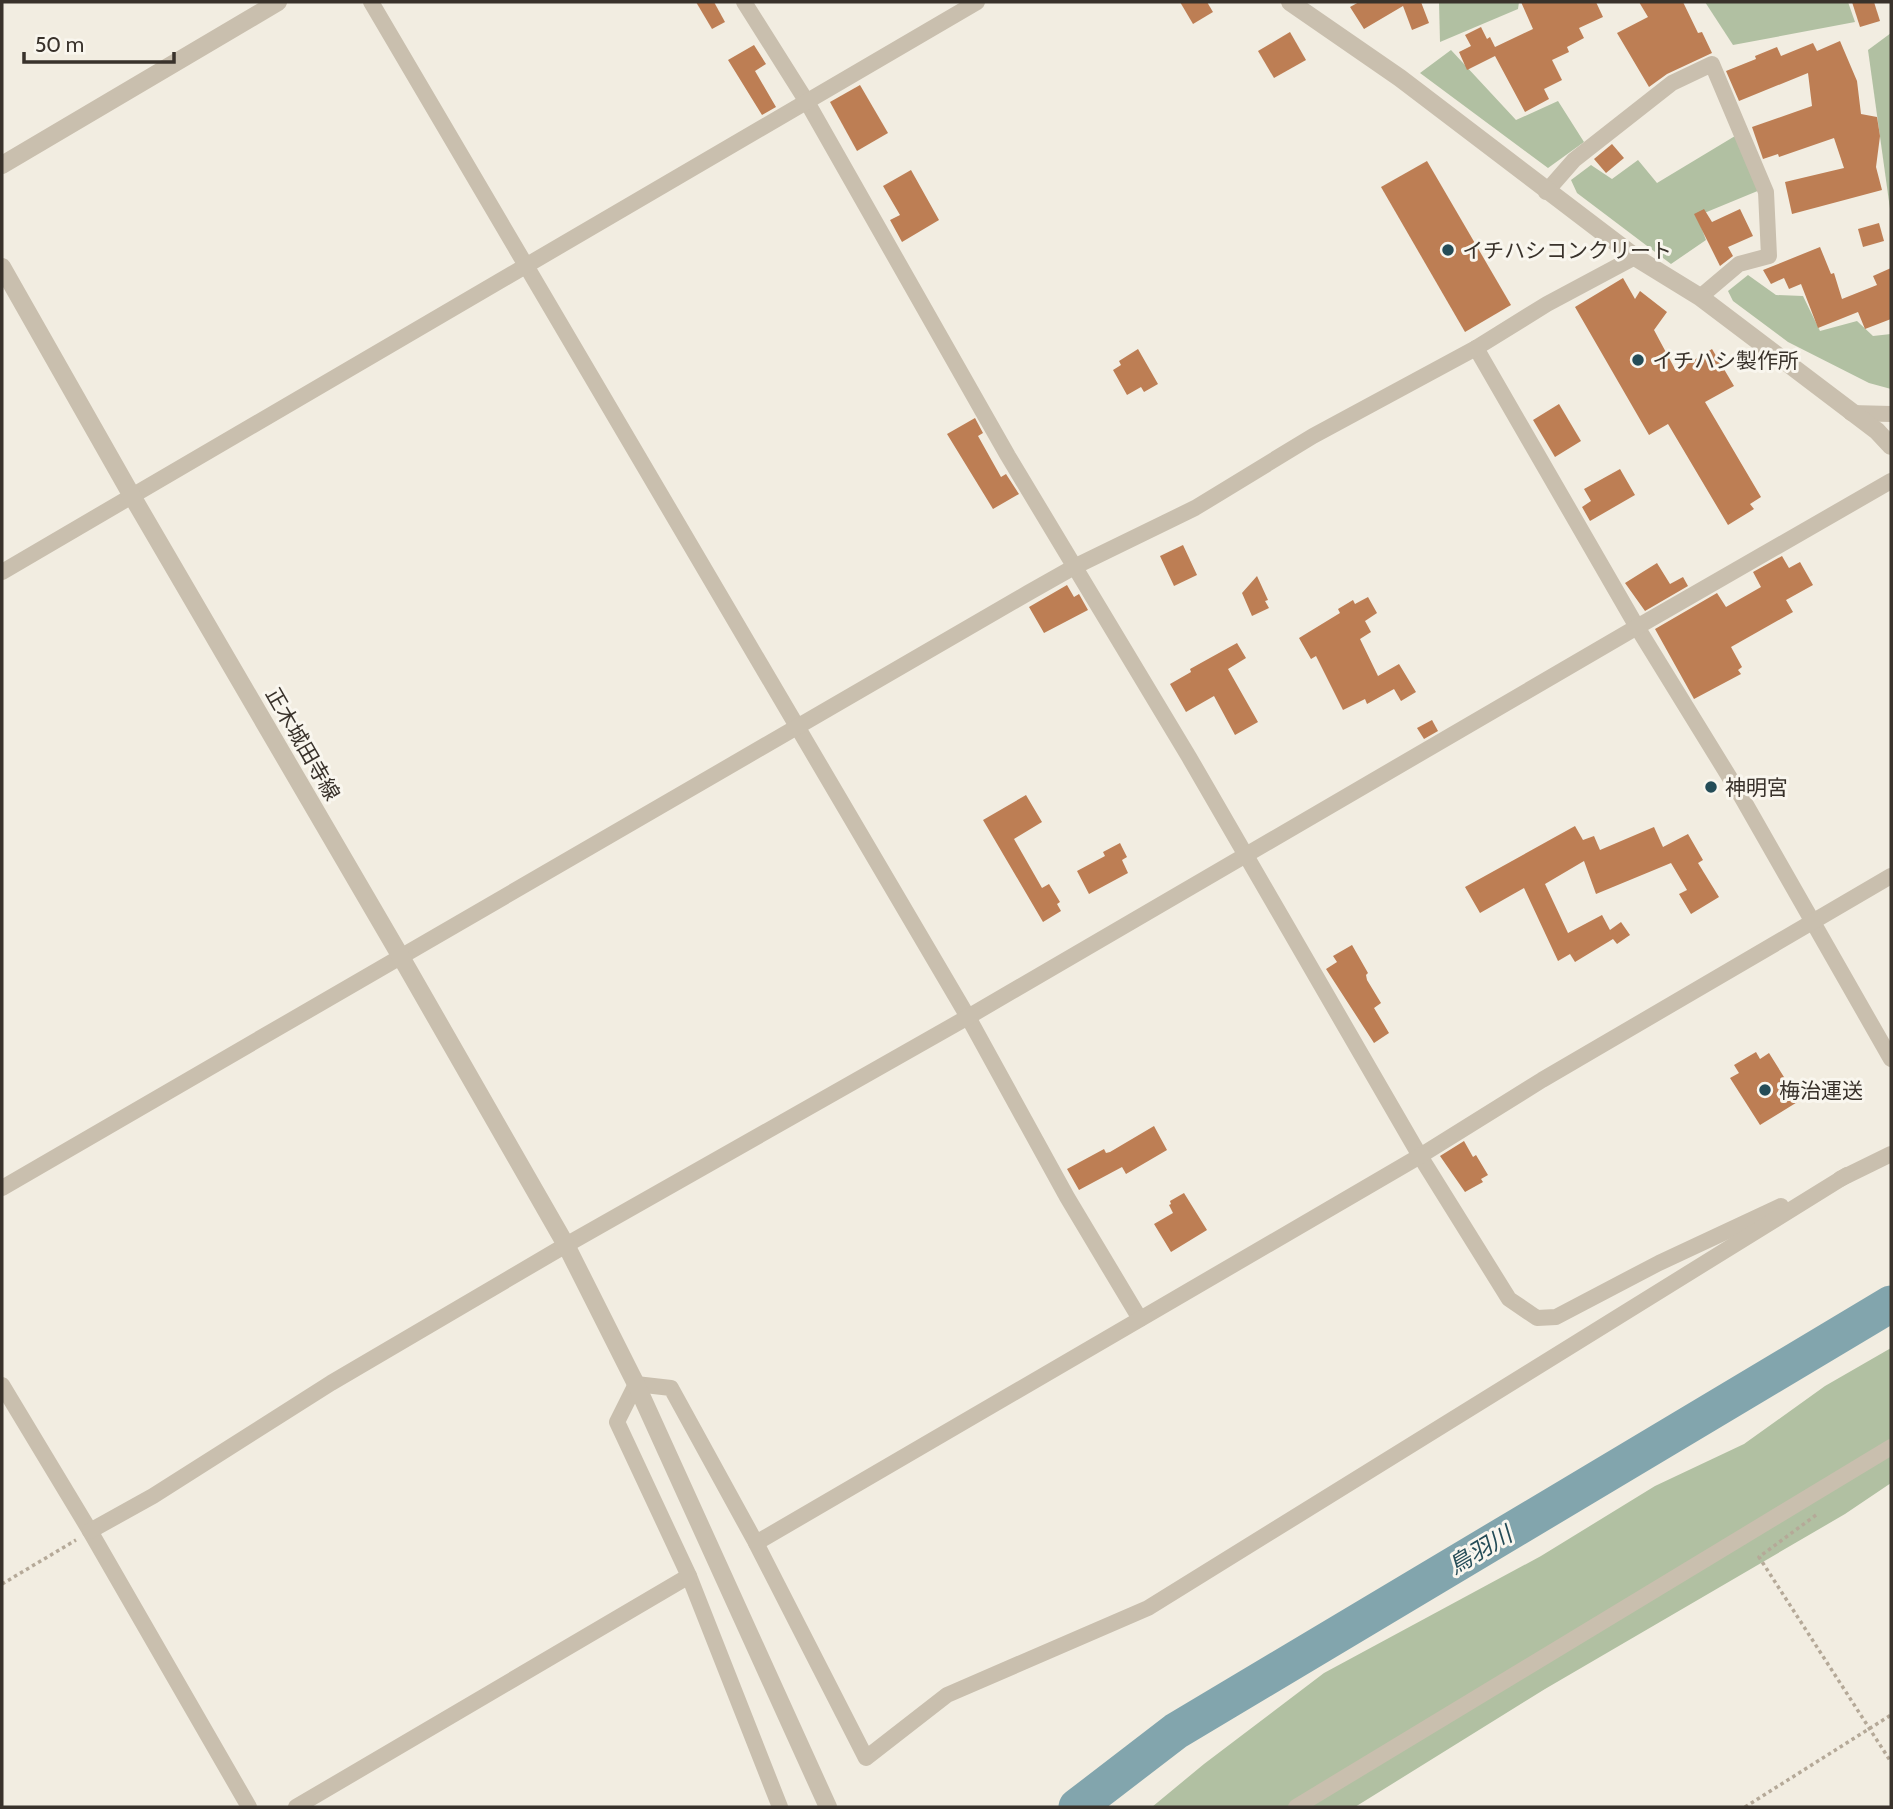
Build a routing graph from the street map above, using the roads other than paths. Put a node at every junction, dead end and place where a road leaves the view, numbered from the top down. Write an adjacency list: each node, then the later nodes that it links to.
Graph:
1 (278, 2): 7 (street)
2 (371, 2): 10 (street)
3 (744, 2): 6 (street)
4 (977, 2): 6 (street)
5 (1290, 2): 8 (street)
6 (807, 102): 10 (street); 19 (street)
7 (2, 165)
8 (1546, 192): 9 (street); 12 (street)
9 (1634, 257): 12 (street); 13 (street)
10 (526, 266): 18 (street); 22 (street)
11 (2, 267): 18 (street, 正木城田寺線)
12 (1700, 297): 14 (street)
13 (1476, 348): 19 (street); 21 (street)
14 (1851, 412): 15 (street); 16 (street)
15 (1891, 414)
16 (1891, 446)
17 (1891, 481): 21 (street)
18 (132, 496): 20 (street); 26 (street, 正木城田寺線)
19 (1074, 567): 22 (street); 23 (street)
20 (2, 572)
21 (1637, 626): 23 (street); 25 (street)
22 (796, 726): 26 (street); 27 (street)
23 (1247, 855): 27 (street); 30 (street)
24 (1891, 876): 25 (street)
25 (1813, 921): 28 (street); 30 (street)
26 (401, 957): 32 (street); 33 (street, 正木城田寺線)
27 (968, 1017): 33 (street); 34 (street)
28 (1891, 1059)
29 (1891, 1154): 31 (street)
30 (1420, 1156): 31 (street); 34 (street)
31 (1847, 1175): 39 (street)
32 (2, 1188)
33 (566, 1245): 35 (street, 正木城田寺線); 38 (street)
34 (1140, 1319): 39 (street)
35 (636, 1384): 39 (street); 40 (street); 44 (street, 正木城田寺線)
36 (2, 1385): 38 (street)
37 (1891, 1447): 45 (street)
38 (90, 1531): 41 (street)
39 (756, 1543)
40 (689, 1576): 42 (street); 43 (street)
41 (249, 1807)
42 (296, 1807)
43 (780, 1807)
44 (828, 1807)
45 (1296, 1807)

